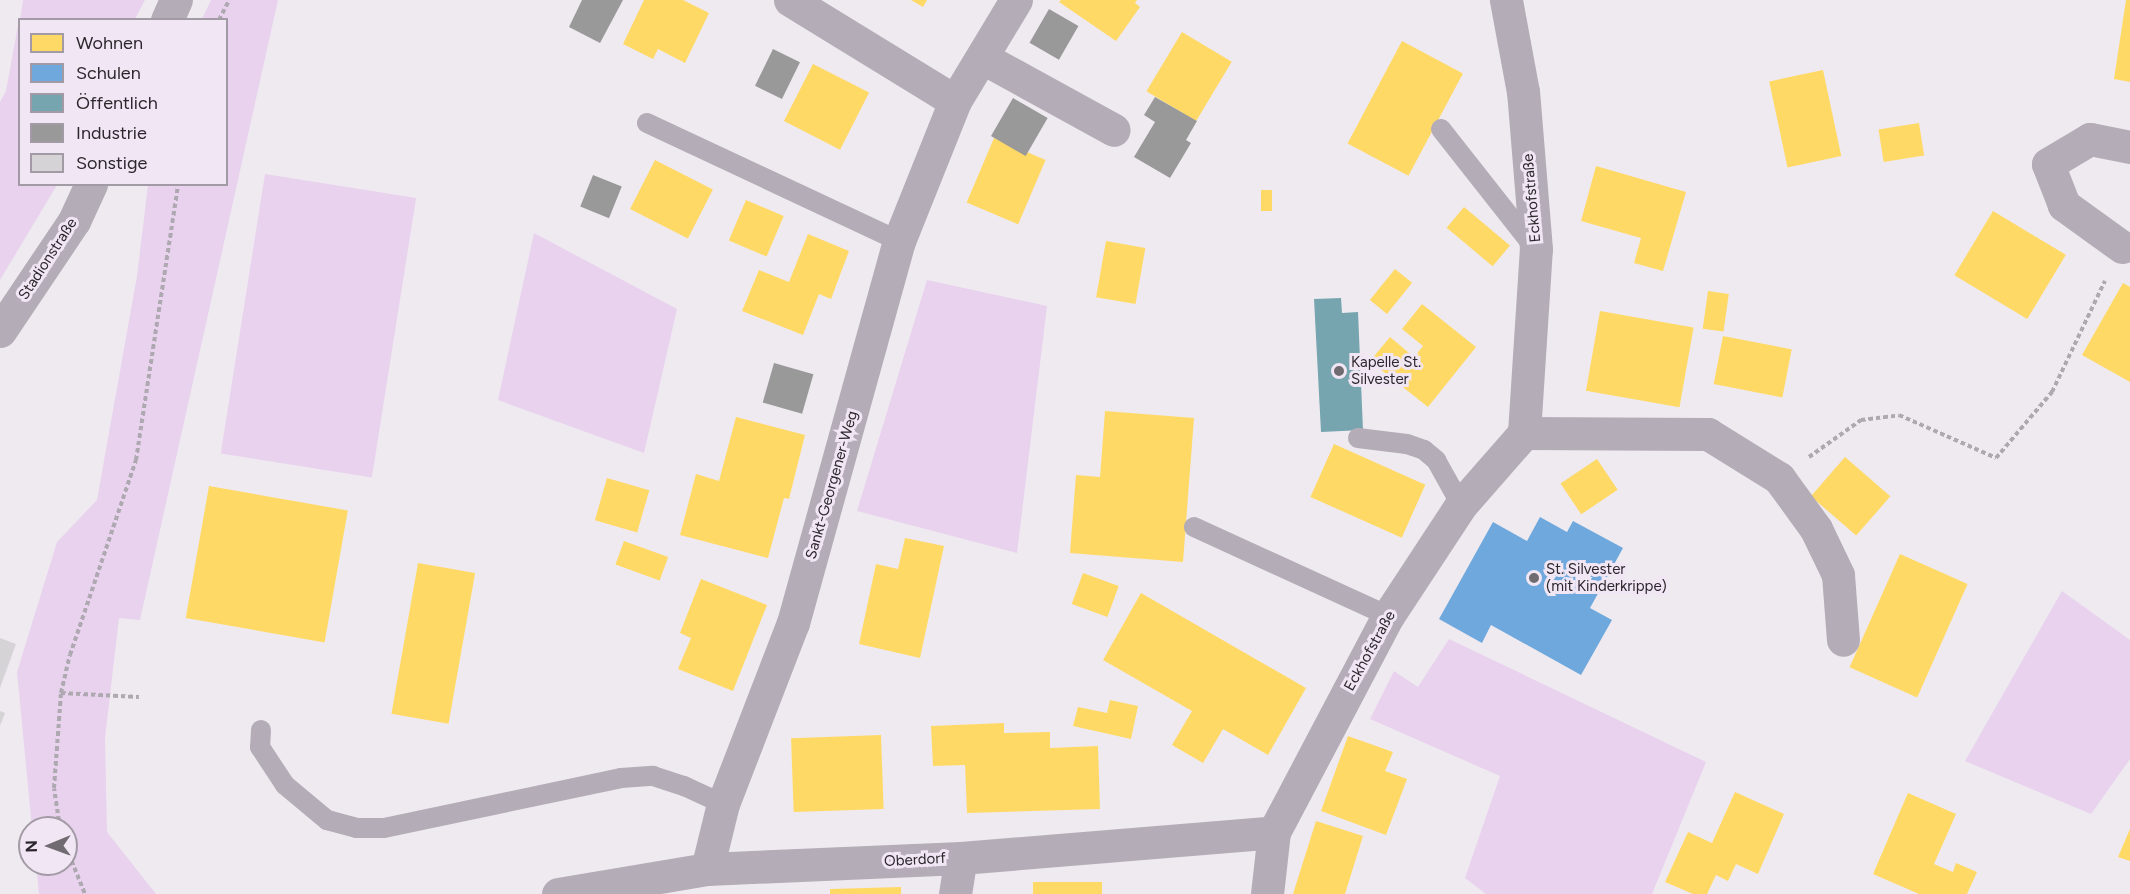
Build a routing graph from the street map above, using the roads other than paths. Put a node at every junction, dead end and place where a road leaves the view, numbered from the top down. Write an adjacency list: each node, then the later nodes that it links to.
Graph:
1 (176, 0): 5 (street)
2 (790, 0): 7 (street)
3 (1016, 0): 6 (street, Sankt-Georgener-Weg)
4 (1506, 0): 15 (street, Eckhofstraße)
5 (168, 18)
6 (982, 58): 7 (street, Sankt-Georgener-Weg); 10 (street)
7 (954, 101): 13 (street, Sankt-Georgener-Weg)
8 (647, 123): 13 (lane)
9 (1441, 129): 15 (lane)
10 (1114, 130)
11 (2130, 147): 14 (street)
12 (90, 186): 16 (street, Stadionstraße)
13 (899, 241): 24 (street, Sankt-Georgener-Weg)
14 (2122, 247)
15 (1536, 249): 17 (street, Eckhofstraße)
16 (0, 331)
17 (1524, 433): 19 (street, Eckhofstraße); 22 (street)
18 (1358, 438): 19 (lane)
19 (1461, 505): 21 (street, Eckhofstraße)
20 (1194, 527): 21 (lane)
21 (1388, 616): 25 (street, Eckhofstraße)
22 (1843, 639)
23 (261, 730): 24 (lane)
24 (723, 804): 27 (street, Sankt-Georgener-Weg)
25 (1274, 832): 26 (street, Oberdorf); 30 (street, Eckhofstraße)
26 (961, 858): 27 (street, Oberdorf); 29 (street)
27 (707, 869): 28 (street, Oberdorf)
28 (558, 894)
29 (955, 894)
30 (1267, 894)

